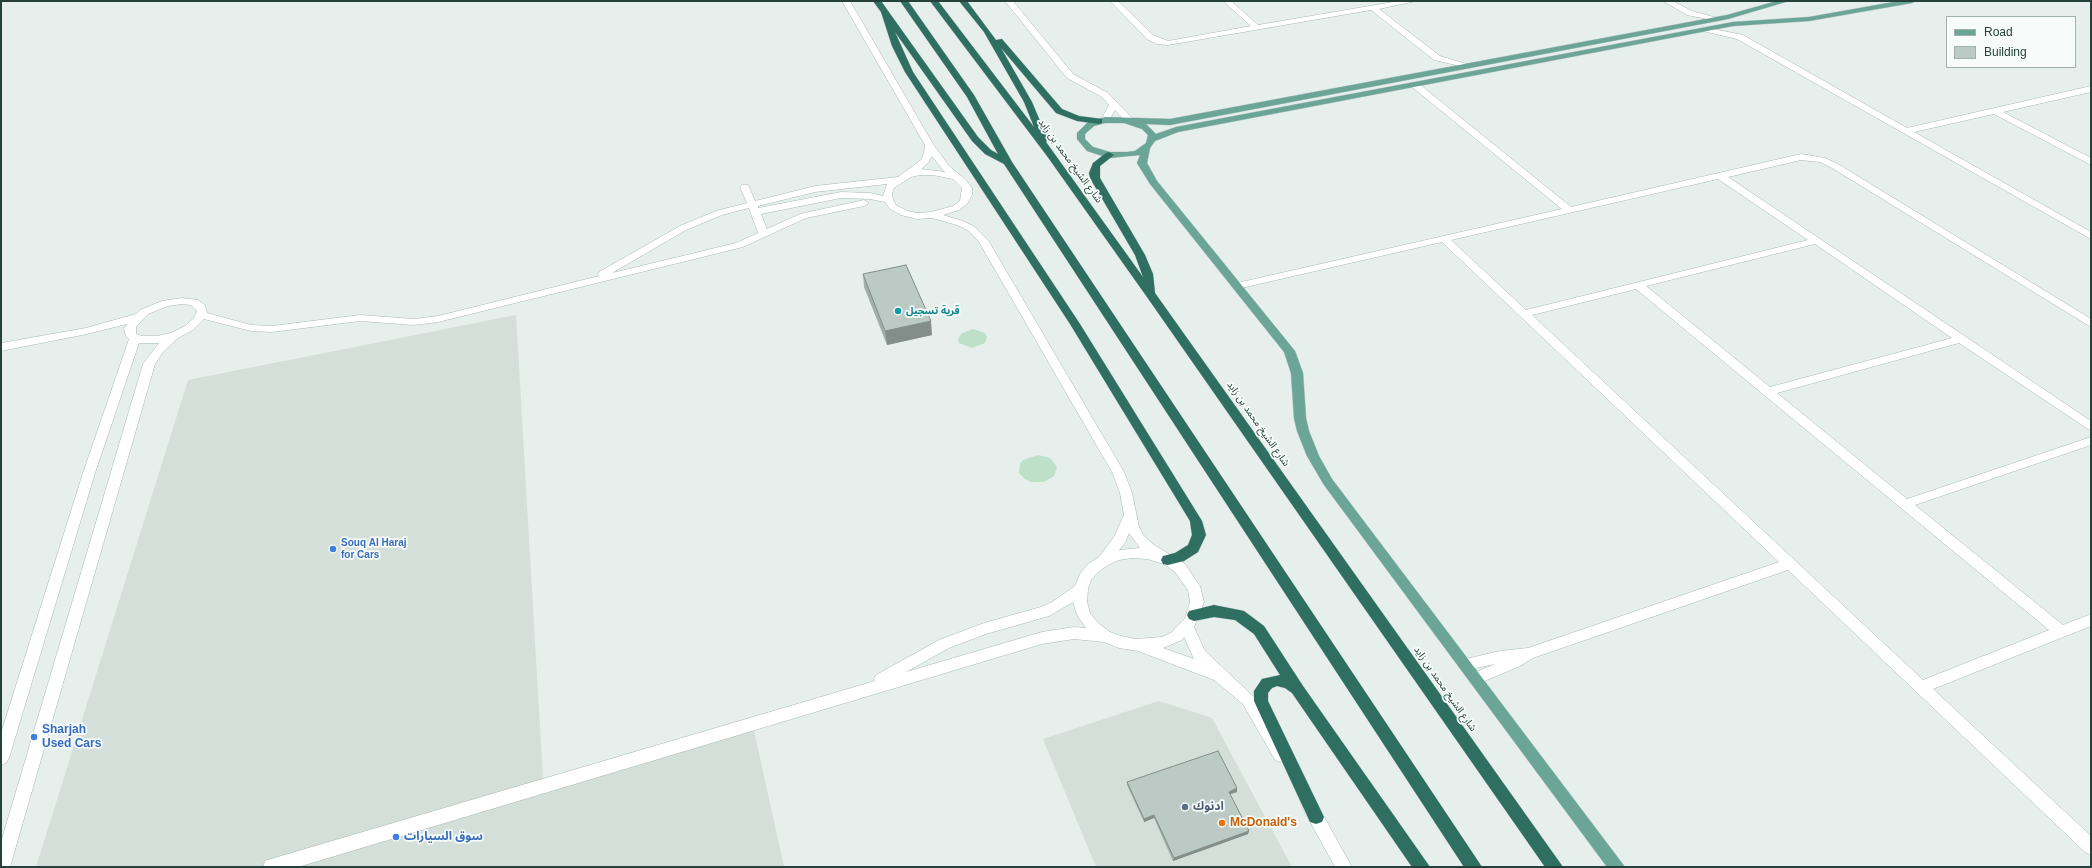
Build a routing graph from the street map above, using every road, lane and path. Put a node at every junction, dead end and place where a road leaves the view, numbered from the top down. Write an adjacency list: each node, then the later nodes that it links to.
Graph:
1 (846, 1): 35 (street)
2 (904, 1): 39 (highway)
3 (934, 1): 37 (highway, شارع الشيخ محمد بن زايد)
4 (963, 1): 20 (highway)
5 (1009, 1): 28 (street)
6 (1114, 1): 18 (street)
7 (1227, 1): 18 (street)
8 (1412, 1): 13 (street)
9 (1667, 1): 14 (street)
10 (1785, 1): 15 (main road)
11 (1912, 1): 17 (main road)
12 (880, 6): 39 (highway); 76 (highway)
13 (1373, 8): 18 (street); 22 (street)
14 (1683, 10): 15 (street); 16 (street)
15 (1717, 18): 16 (main road)
16 (1688, 24): 23 (main road)
17 (1733, 24): 19 (main road); 21 (street)
18 (1256, 27)
19 (1706, 29): 21 (street); 25 (main road)
20 (987, 31): 31 (highway); 37 (highway)
21 (1740, 37): 33 (street)
22 (1437, 58): 23 (street); 24 (street)
23 (1469, 66): 24 (main road)
24 (1436, 72): 27 (main road)
25 (1415, 85): 29 (main road); 52 (street)
26 (2091, 89): 30 (street)
27 (1310, 96): 29 (main road); 32 (main road)
28 (1114, 104): 31 (street); 32 (street)
29 (1288, 110): 34 (main road)
30 (1995, 111): 33 (street); 40 (street)
31 (1102, 120): 32 (main road); 38 (main road)
32 (1131, 121): 34 (main road)
33 (1907, 131): 56 (street)
34 (1152, 139): 36 (main road)
35 (929, 145): 41 (street); 43 (street)
36 (1146, 148): 38 (main road); 44 (main road)
37 (1050, 154): 62 (highway, شارع الشيخ محمد بن زايد)
38 (1112, 155): 44 (main road); 62 (highway)
39 (1007, 162): 99 (highway)
40 (2091, 162)
41 (908, 175): 43 (street); 45 (street)
42 (1719, 175): 52 (street); 58 (street); 66 (street)
43 (956, 177): 49 (street)
44 (1151, 179): 61 (main road)
45 (898, 180): 47 (street); 48 (street)
46 (745, 187): 51 (street)
47 (801, 197): 48 (street); 51 (street)
48 (888, 200): 53 (street)
49 (964, 202): 53 (street); 54 (street)
50 (864, 203): 55 (street)
51 (753, 208): 55 (street); 59 (street)
52 (1568, 209): 57 (street)
53 (932, 216): 54 (street)
54 (972, 229): 75 (street)
55 (764, 234): 59 (street)
56 (2091, 236)
57 (1443, 238): 61 (street); 63 (street)
58 (1816, 241): 60 (street); 69 (street)
59 (590, 282): 64 (street)
60 (1638, 285): 63 (street); 71 (street)
61 (1237, 286): 86 (main road)
62 (1151, 295): 100 (highway, شارع الشيخ محمد بن زايد)
63 (1523, 314): 78 (street)
64 (202, 315): 65 (street); 67 (street)
65 (138, 317): 68 (street); 70 (street)
66 (2089, 320)
67 (174, 336): 68 (street); 95 (street)
68 (135, 338): 92 (street)
69 (1961, 339): 71 (street); 72 (street)
70 (1, 347)
71 (1768, 392): 74 (street)
72 (2091, 427)
73 (2091, 442): 74 (street)
74 (1905, 504): 82 (street)
75 (1130, 516): 76 (street); 77 (street)
76 (1165, 559): 77 (street); 81 (street)
77 (1103, 561): 79 (street)
78 (1790, 564): 85 (street); 89 (street)
79 (1081, 589): 83 (street); 91 (street)
80 (2091, 620): 82 (street)
81 (1190, 621): 84 (street); 88 (street); 90 (highway)
82 (2061, 632): 89 (street)
83 (1105, 636): 84 (street); 91 (street)
84 (1135, 646): 88 (street)
85 (1528, 654): 86 (street); 87 (street)
86 (1466, 664): 87 (main road)
87 (1477, 678): 101 (main road)
88 (1223, 679): 93 (street)
89 (1921, 687): 94 (street)
90 (1298, 690): 93 (highway); 98 (highway)
91 (841, 697): 96 (street)
92 (1, 758)
93 (1316, 817): 97 (street)
94 (2091, 847)
95 (2, 867)
96 (271, 867)
97 (1344, 867)
98 (1422, 867)
99 (1474, 867)
100 (1555, 867)
101 (1618, 867)

